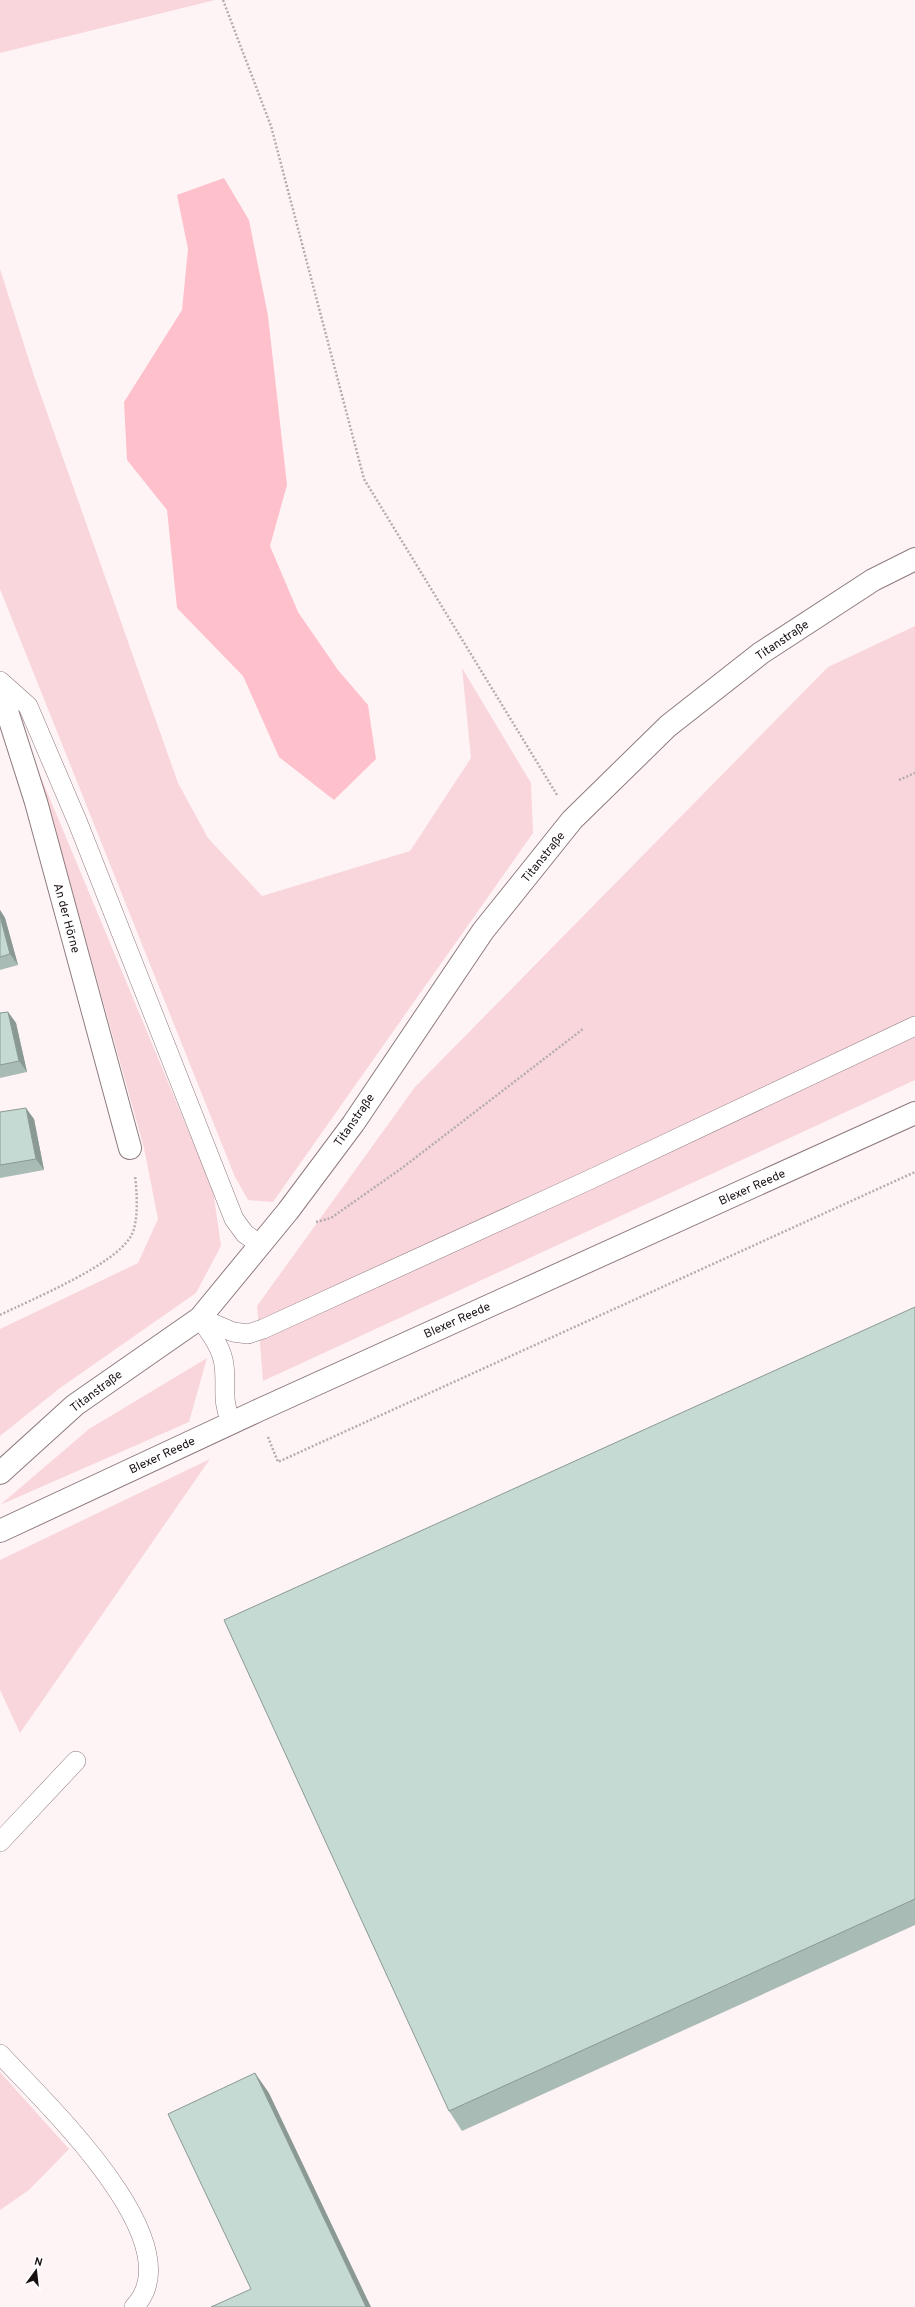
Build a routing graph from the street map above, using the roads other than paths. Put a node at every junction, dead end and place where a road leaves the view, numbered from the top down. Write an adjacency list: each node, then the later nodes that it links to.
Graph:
1 (915, 559): 7 (street, Titanstraße)
2 (0, 681): 7 (lane)
3 (0, 688): 6 (street, An der Hörne)
4 (915, 1026): 8 (lane)
5 (915, 1113): 9 (street, Blexer Reede)
6 (130, 1148)
7 (260, 1245): 8 (street, Titanstraße)
8 (200, 1318): 9 (lane); 10 (street, Titanstraße)
9 (231, 1422): 11 (street, Blexer Reede)
10 (0, 1473)
11 (0, 1531)
12 (76, 1761): 13 (lane)
13 (0, 1842)
14 (0, 2054): 15 (lane)
15 (134, 2307)

